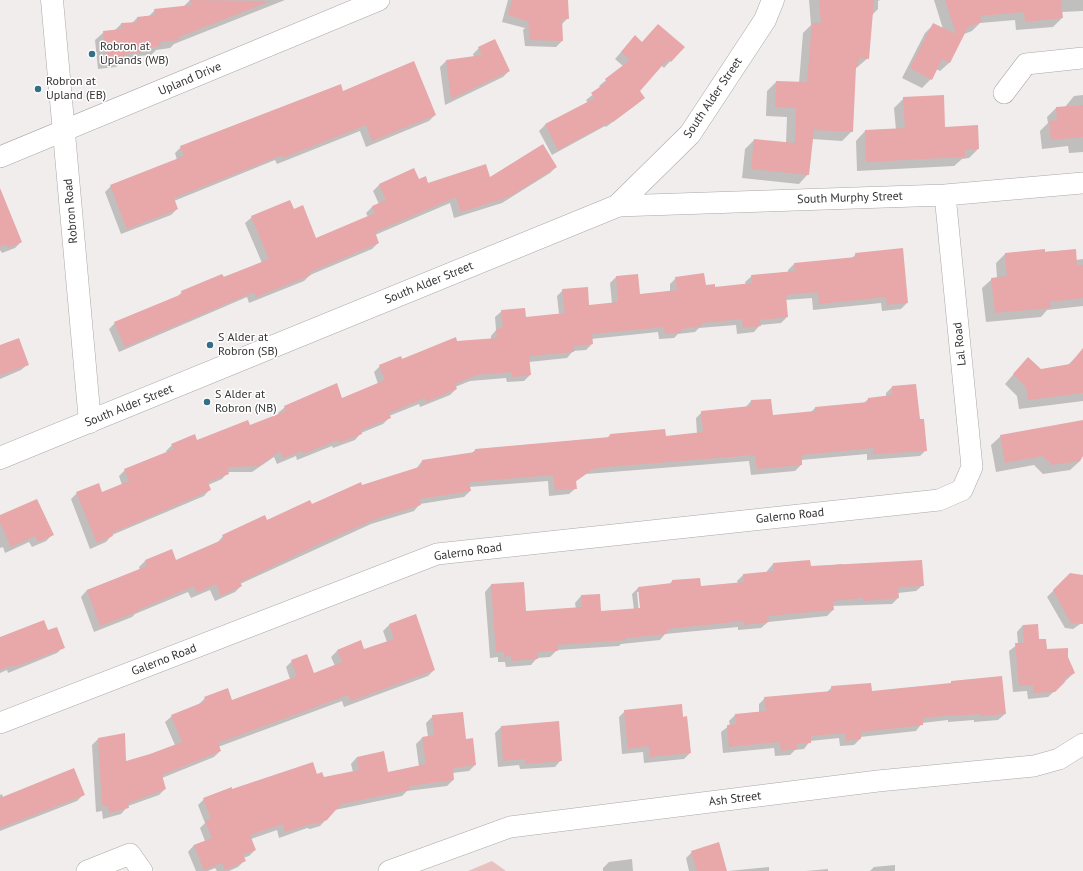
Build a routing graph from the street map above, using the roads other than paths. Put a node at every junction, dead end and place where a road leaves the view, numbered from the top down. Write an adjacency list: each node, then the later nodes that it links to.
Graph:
1 (52, 0): 6 (street, Robron Road)
2 (379, 0): 6 (street, Upland Drive)
3 (773, 0): 10 (street, South Alder Street)
4 (1083, 58): 5 (street)
5 (1004, 93)
6 (64, 131): 7 (street, Upland Drive); 11 (street, Robron Road)
7 (0, 157)
8 (1083, 183): 9 (street, South Murphy Street)
9 (945, 195): 10 (street, South Murphy Street); 13 (street, Lal Road)
10 (617, 206): 11 (street, South Alder Street)
11 (90, 422): 12 (street, South Alder Street)
12 (0, 458)
13 (962, 490): 14 (street, Galerno Road)
14 (0, 723)
15 (1083, 744): 18 (street, Ash Street)
16 (87, 871): 17 (street)
17 (142, 871)
18 (389, 871)

